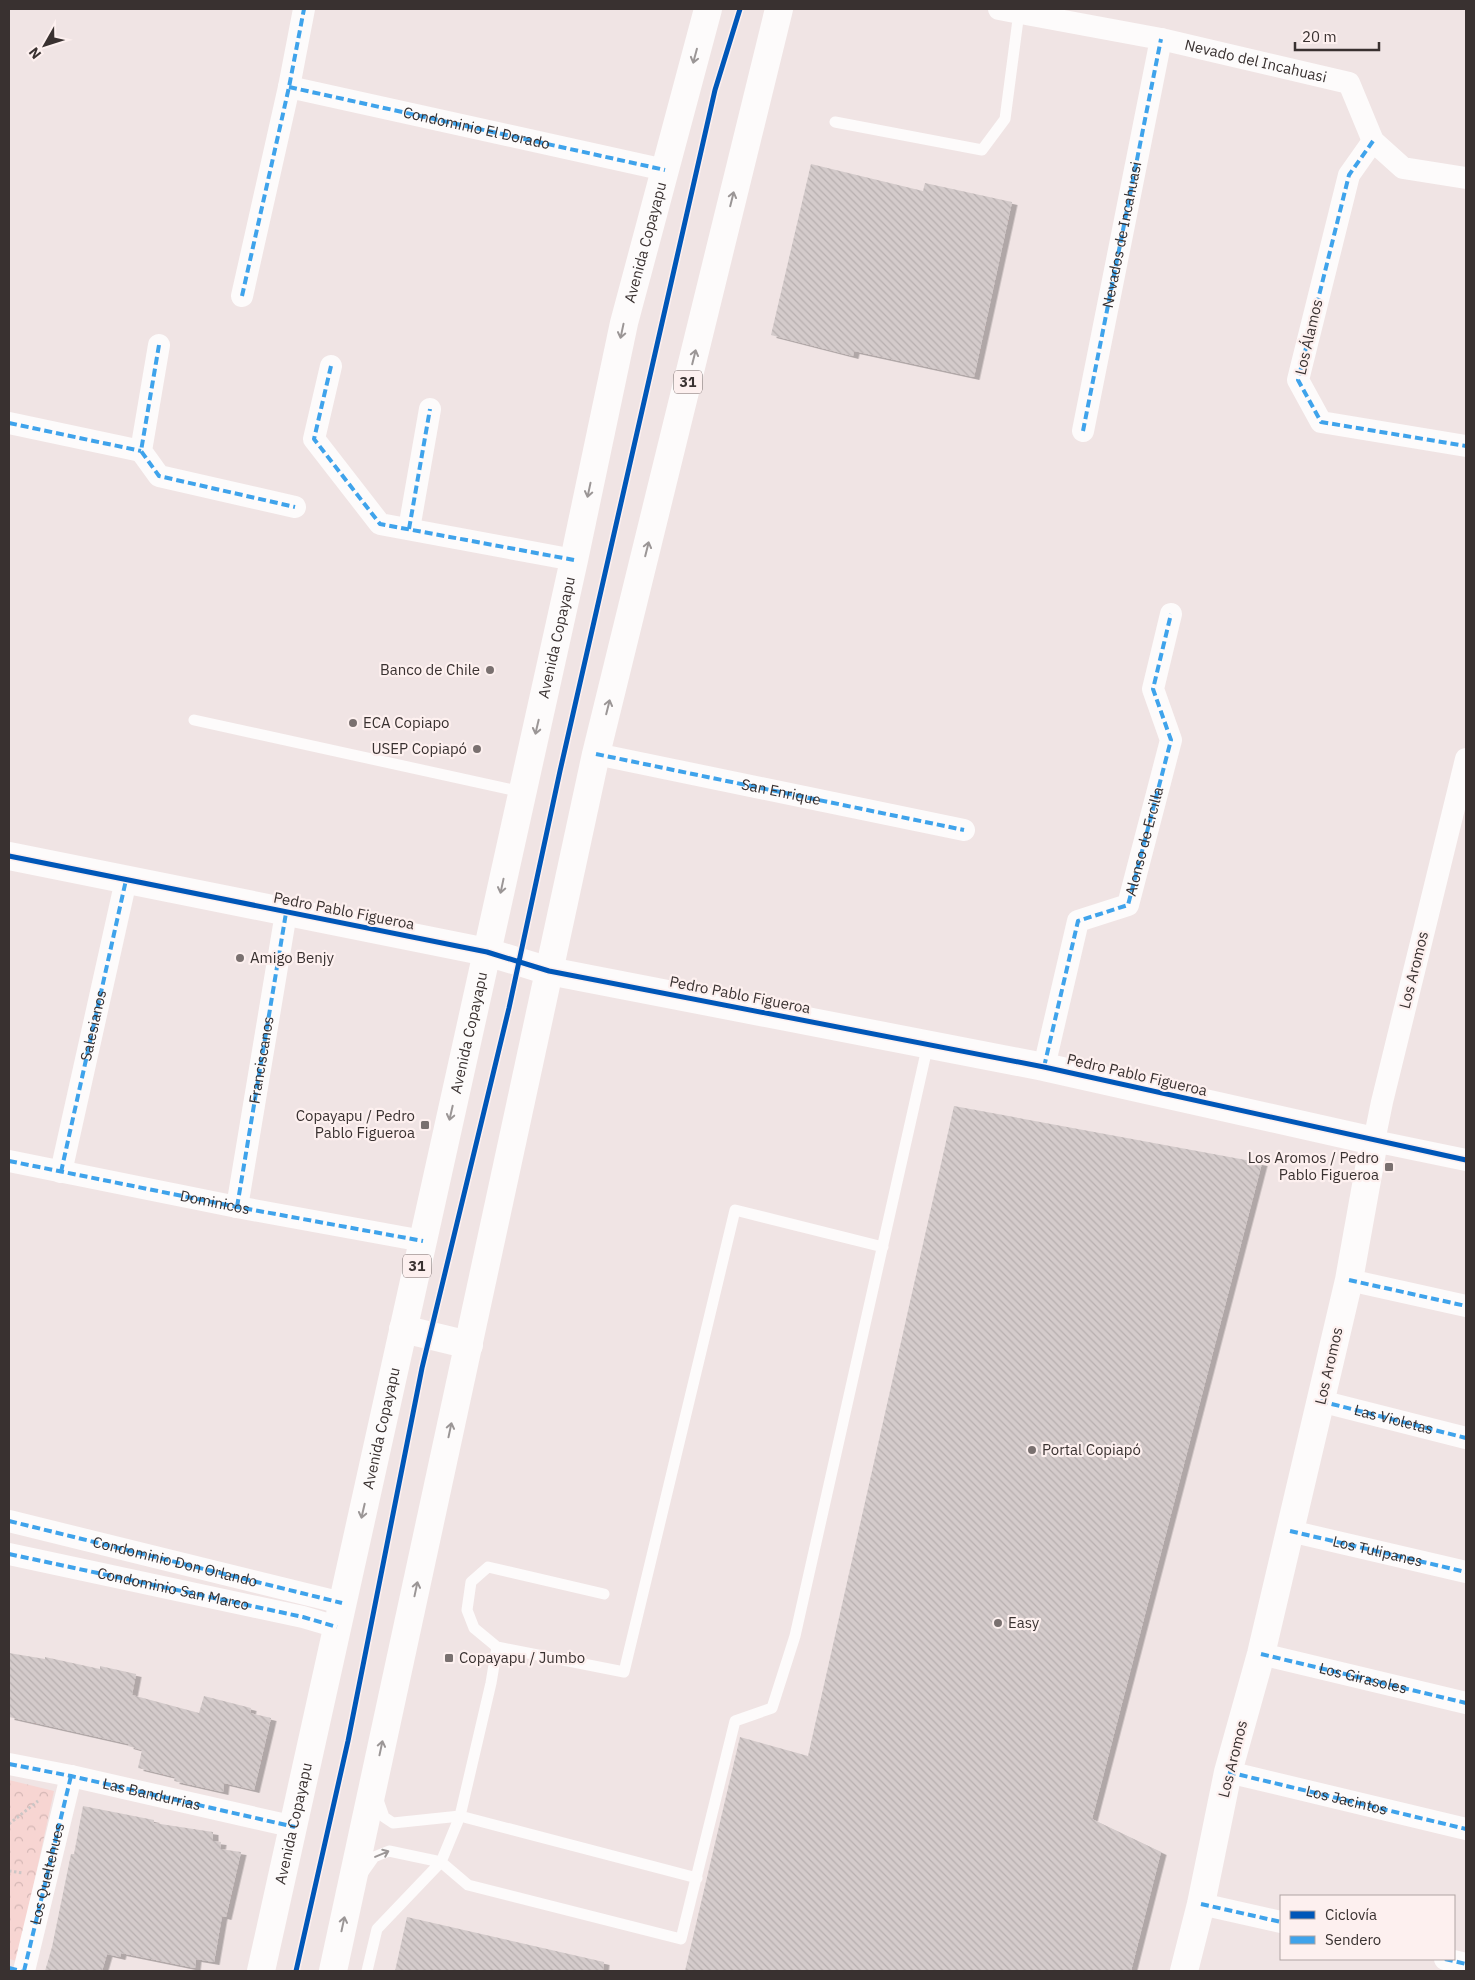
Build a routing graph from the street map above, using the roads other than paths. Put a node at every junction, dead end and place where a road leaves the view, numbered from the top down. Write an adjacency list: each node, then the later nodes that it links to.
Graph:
1 (304, 9): 6 (street)
2 (708, 9): 9 (main road, Avenida Copayapu / 31, one-way to 9)
3 (779, 9): 24 (main road, 31, one-way to 3)
4 (1024, 11): 5 (street, Nevado del Incahuasi); 7 (lane)
5 (1161, 39): 8 (street, Nevado del Incahuasi); 16 (street, Nevados de Incahuasi)
6 (289, 86): 9 (street, Condominio El Dorado); 11 (street)
7 (835, 122)
8 (1373, 141): 10 (street, Nevado del Incahuasi); 17 (street, Los Álamos)
9 (665, 170): 21 (main road, Avenida Copayapu / 31, one-way to 21)
10 (1466, 178)
11 (242, 296)
12 (159, 345): 18 (street)
13 (331, 366): 20 (street)
14 (430, 409): 20 (street)
15 (9, 423): 18 (street)
16 (1083, 431)
17 (1466, 446)
18 (141, 451): 19 (street)
19 (295, 507)
20 (410, 529): 21 (street)
21 (574, 560): 26 (main road, Avenida Copayapu / 31, one-way to 26)
22 (1171, 614): 34 (street, Alonso de Ercilla)
23 (194, 720): 26 (lane)
24 (596, 754): 27 (street, San Enrique); 32 (main road, 31)
25 (1466, 758): 35 (street, Los Aromos)
26 (522, 792): 31 (main road, Avenida Copayapu / 31, one-way to 31)
27 (964, 830)
28 (9, 856): 29 (main road, Pedro Pablo Figueroa)
29 (126, 880): 30 (main road, Pedro Pablo Figueroa); 38 (street, Salesianos)
30 (286, 913): 31 (main road, Pedro Pablo Figueroa); 39 (street, Franciscanos)
31 (487, 952): 32 (main road, Pedro Pablo Figueroa); 40 (main road, Avenida Copayapu / 31, one-way to 40)
32 (549, 971): 33 (main road, Pedro Pablo Figueroa); 45 (main road, 31)
33 (928, 1044): 34 (main road, Pedro Pablo Figueroa); 41 (lane)
34 (1044, 1067): 35 (main road, Pedro Pablo Figueroa)
35 (1374, 1141): 36 (street, Pedro Pablo Figueroa); 42 (main road, Los Aromos)
36 (1466, 1160)
37 (9, 1161): 38 (street, Dominicos)
38 (61, 1172): 39 (street, Dominicos)
39 (237, 1207): 40 (street, Dominicos)
40 (423, 1241): 44 (main road, Avenida Copayapu / 31)
41 (882, 1247): 54 (lane); 65 (lane)
42 (1349, 1280): 43 (street); 46 (main road, Los Aromos)
43 (1466, 1306)
44 (403, 1329): 45 (main road); 53 (main road, Avenida Copayapu / 31, one-way to 53)
45 (468, 1345): 60 (main road, 31, one-way to 45)
46 (1320, 1402): 47 (street, Las Violetas); 49 (main road, Los Aromos)
47 (1466, 1438)
48 (9, 1521): 53 (street, Condominio Don Orlando)
49 (1290, 1531): 51 (street, Los Tulipanes); 55 (main road, Los Aromos)
50 (9, 1554): 53 (street, Condominio San Marco)
51 (1466, 1572)
52 (604, 1594): 54 (lane)
53 (340, 1615): 62 (main road, Avenida Copayapu / 31)
54 (497, 1647): 61 (lane)
55 (1260, 1654): 56 (street, Los Girasoles); 58 (main road, Los Aromos)
56 (1466, 1703)
57 (9, 1764): 59 (street, Las Bandurrias)
58 (1228, 1772): 63 (street, Los Jacintos); 67 (main road, Los Aromos)
59 (71, 1776): 62 (street, Las Bandurrias); 72 (street, Los Queltehues)
60 (373, 1786): 61 (lane); 66 (main road, 31)
61 (460, 1816): 64 (lane); 65 (lane)
62 (295, 1827): 73 (main road, Avenida Copayapu / 31)
63 (1466, 1828)
64 (441, 1862): 65 (lane); 66 (lane, one-way to 64); 75 (lane)
65 (697, 1878)
66 (350, 1890): 74 (main road, 31, one-way to 66)
67 (1201, 1904): 68 (street); 76 (main road, Los Aromos)
68 (1280, 1922)
69 (1449, 1960): 70 (street)
70 (1466, 1964)
71 (9, 1968): 72 (street, Los Queltehues)
72 (23, 1971)
73 (262, 1971)
74 (333, 1971)
75 (367, 1971)
76 (1184, 1971)

